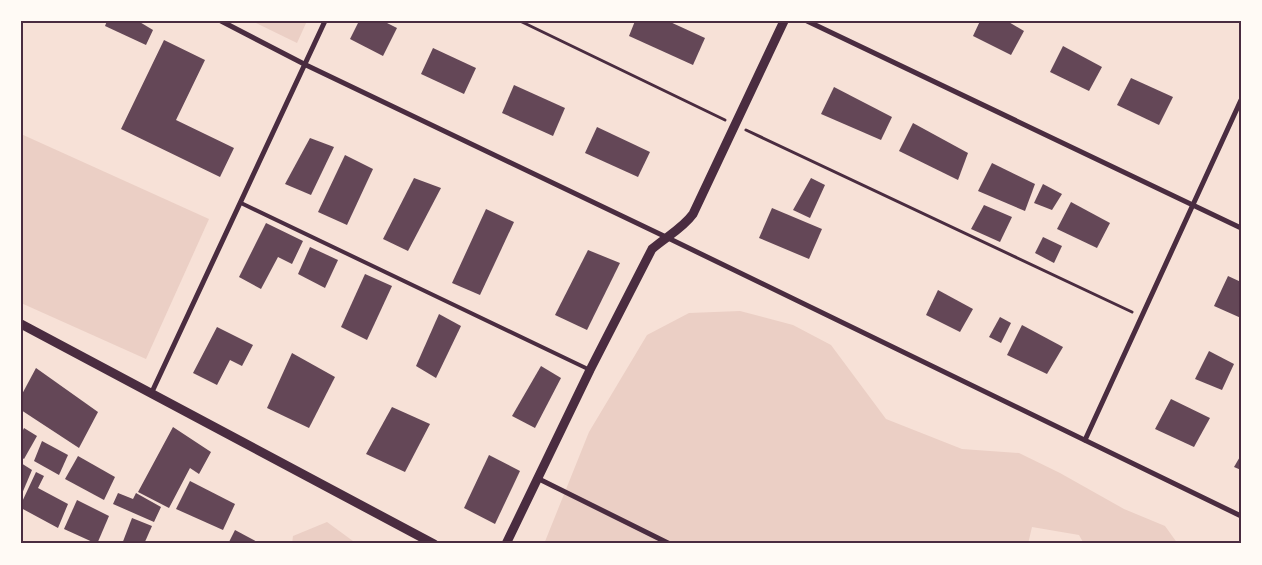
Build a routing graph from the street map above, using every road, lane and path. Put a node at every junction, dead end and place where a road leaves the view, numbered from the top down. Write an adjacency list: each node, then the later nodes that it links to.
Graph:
1 (221, 21): 6 (street)
2 (325, 21): 6 (street)
3 (520, 21): 8 (path)
4 (784, 21): 8 (street)
5 (807, 21): 10 (street)
6 (306, 65): 9 (street); 12 (street)
7 (1241, 100): 10 (street)
8 (736, 126): 12 (street); 13 (path)
9 (241, 203): 15 (lane); 16 (street)
10 (1192, 204): 11 (street); 13 (street)
11 (1241, 228)
12 (666, 237): 15 (street); 17 (street)
13 (1142, 316): 17 (street)
14 (21, 324): 16 (street)
15 (590, 370): 18 (street)
16 (151, 394): 20 (street)
17 (1085, 440): 19 (street)
18 (537, 478): 21 (street); 22 (street)
19 (1241, 516)
20 (434, 544)
21 (506, 544)
22 (670, 544)

